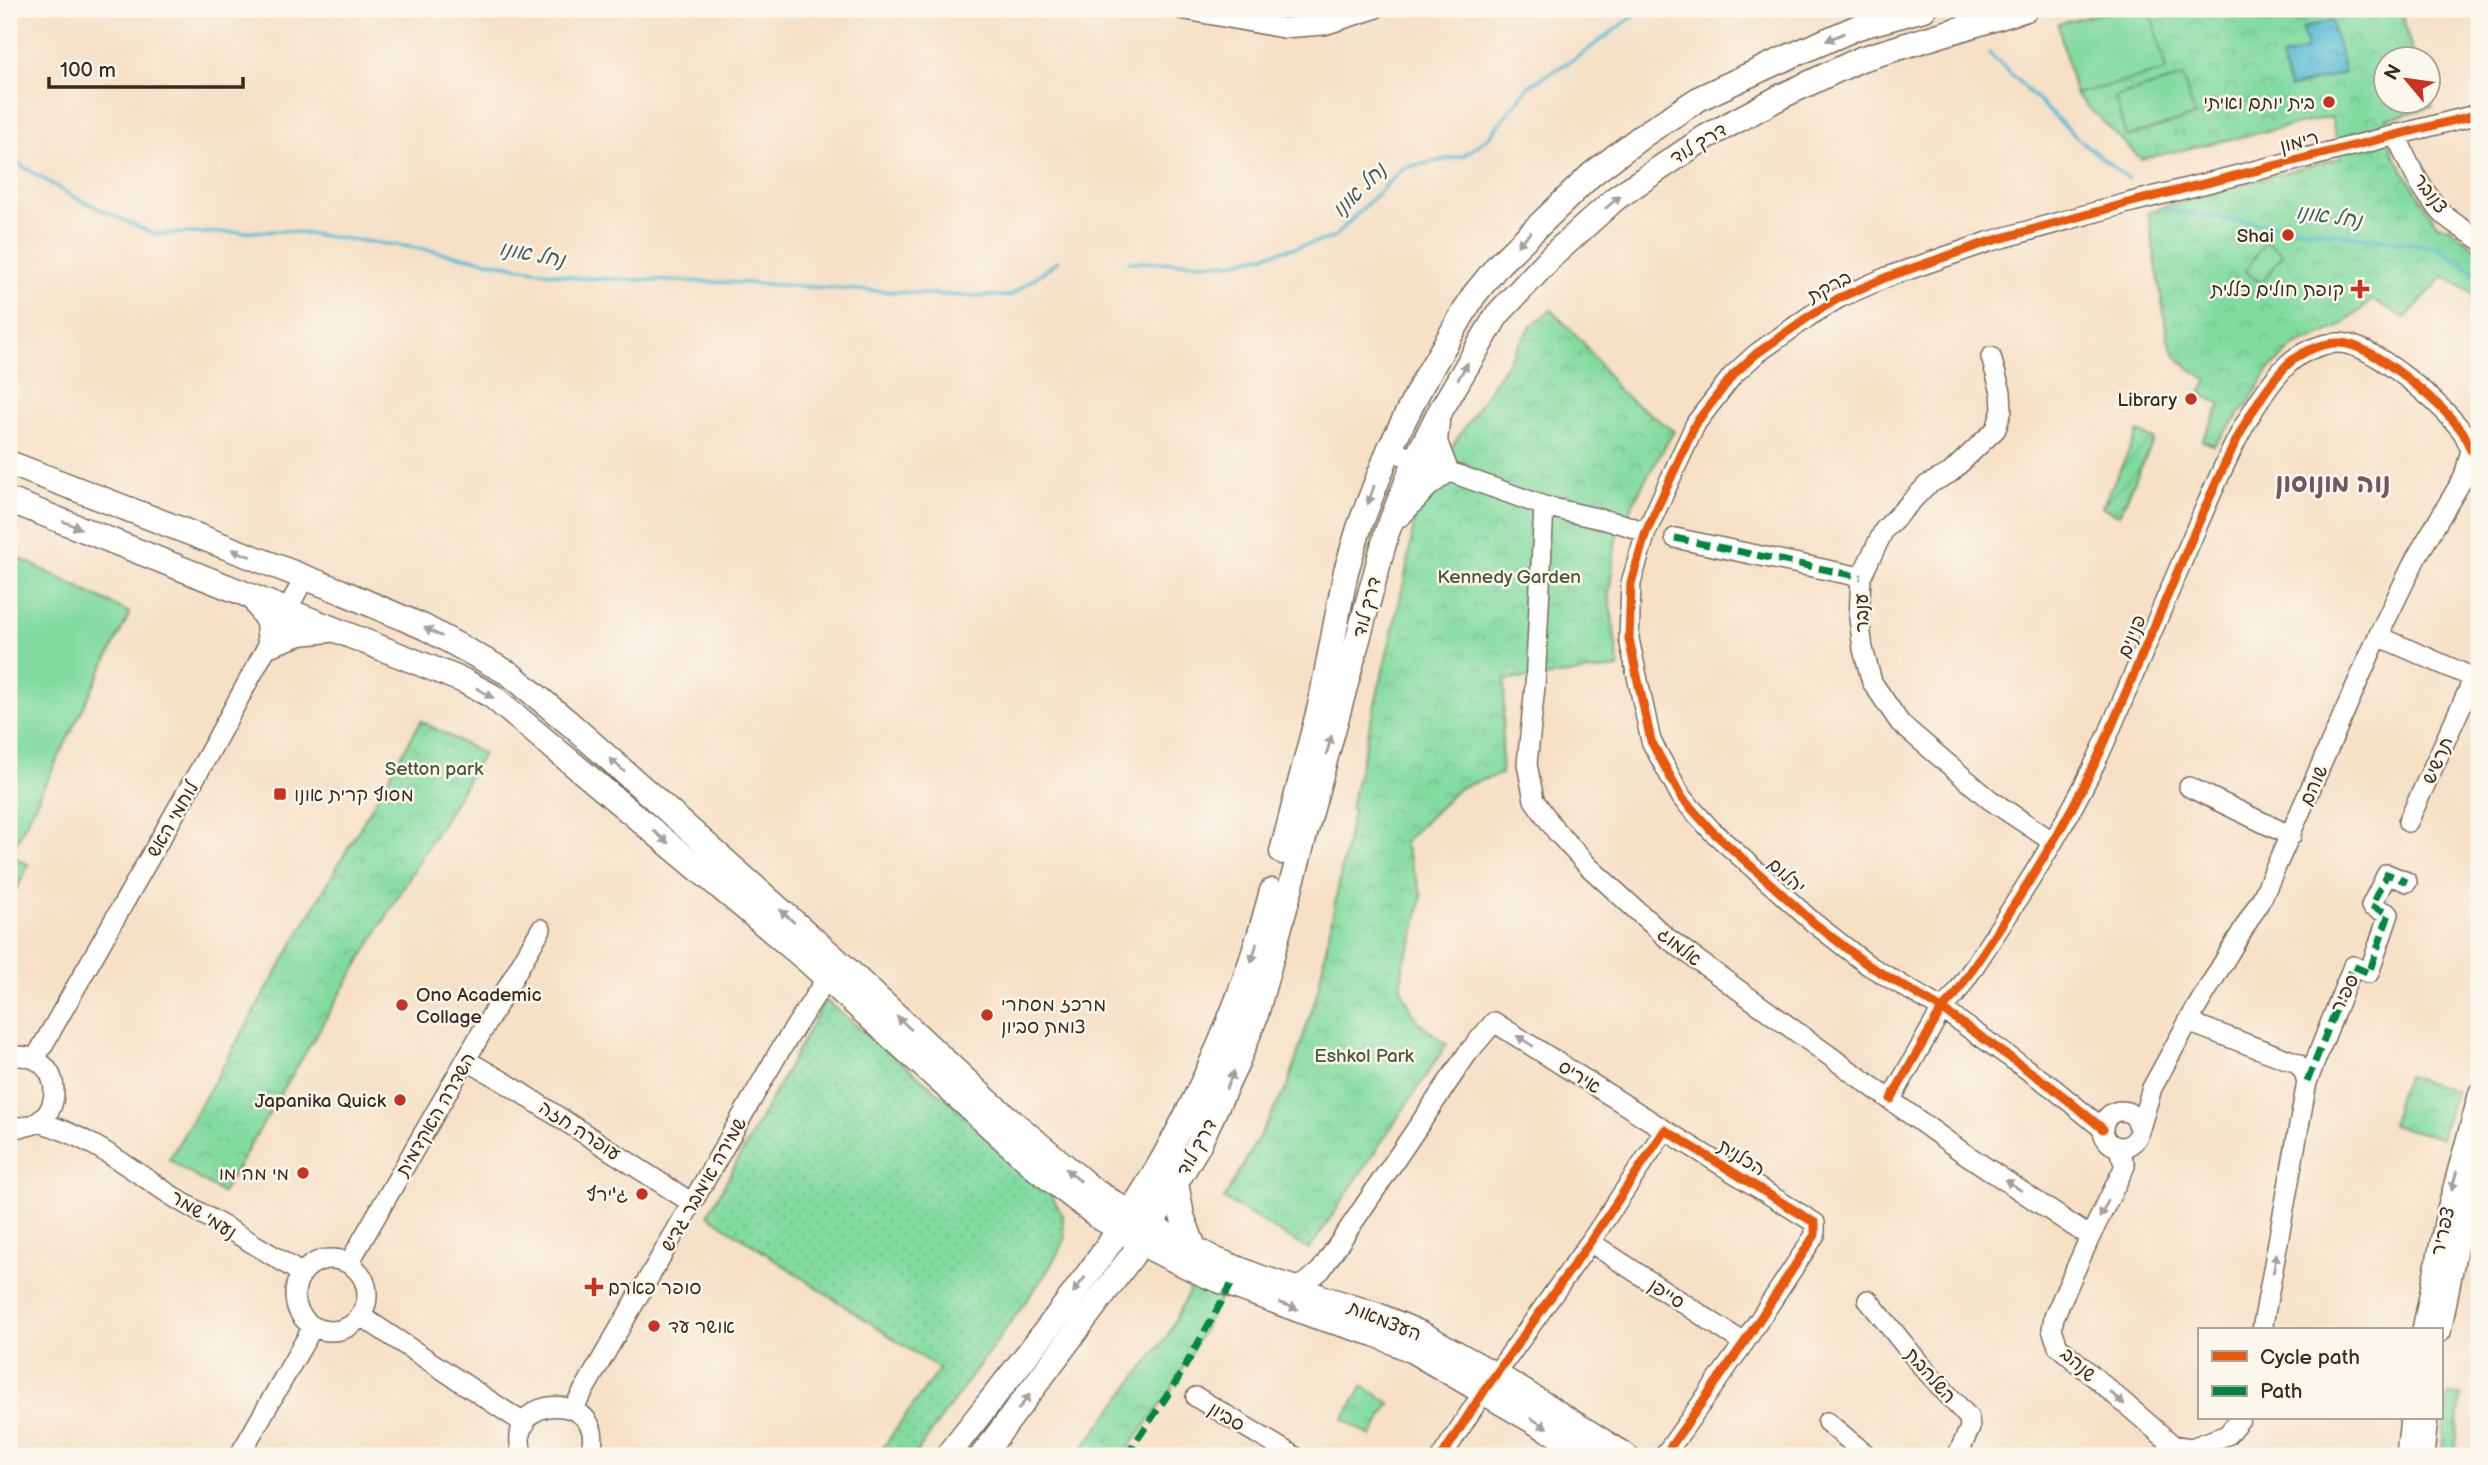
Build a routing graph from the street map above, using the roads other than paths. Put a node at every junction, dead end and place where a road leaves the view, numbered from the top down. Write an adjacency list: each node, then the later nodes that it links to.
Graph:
1 (1181, 9): 2 (street)
2 (1374, 9)
3 (1924, 9): 11 (main road, דרך לוד, one-way to 11)
4 (2026, 9): 10 (main road, דרך לוד, one-way to 4)
5 (2479, 114): 6 (street, רימון)
6 (2397, 134): 7 (street, רימון); 8 (street, צנובר)
7 (2128, 203): 19 (street, ברקת)
8 (2479, 239)
9 (1991, 356): 22 (street, ענבר)
10 (1438, 415): 13 (main road, דרך לוד); 15 (main road)
11 (1389, 450): 13 (street); 58 (main road, דרך לוד, one-way to 58)
12 (2473, 452): 26 (street, שוהם); 31 (street, פנינים)
13 (1416, 459): 15 (street); 18 (main road, דרך לוד)
14 (9, 463): 21 (main road, one-way to 14)
15 (1446, 471): 17 (street); 18 (main road)
16 (9, 500): 23 (main road, one-way to 23)
17 (1544, 506): 19 (street); 47 (street, אלמוג)
18 (1387, 532): 56 (main road, דרך לוד, one-way to 18)
19 (1646, 532): 38 (street, יהלום)
20 (1675, 538): 22 (street)
21 (305, 577): 24 (street, לוחמי האש); 35 (main road, one-way to 21)
22 (1861, 577): 31 (street, ענבר)
23 (253, 597): 24 (main road); 27 (main road)
24 (288, 610): 25 (main road); 27 (street, לוחמי האש)
25 (331, 630): 27 (main road); 34 (main road, one-way to 34)
26 (2378, 636): 29 (street, תרשיש); 30 (street, שוהם)
27 (271, 644): 41 (street, לוחמי האש)
28 (2189, 787): 30 (street)
29 (2408, 822)
30 (2291, 836): 39 (street, שוהם)
31 (2053, 842): 38 (street, פנינים)
32 (2407, 882): 43 (street, ספיר)
33 (541, 929): 42 (street, השדרה האקדמית)
34 (800, 955): 35 (main road); 37 (street)
35 (832, 970): 36 (main road); 37 (street, שמירה אימבר גדיש); 58 (main road, one-way to 35)
36 (852, 1001): 37 (street); 58 (main road)
37 (811, 1003): 57 (street, שמירה אימבר גדיש)
38 (1942, 1009): 47 (street, פנינים); 48 (street, יהלום)
39 (2188, 1022): 43 (street); 44 (street, שוהם)
40 (9, 1057): 41 (street)
41 (35, 1059): 46 (street)
42 (466, 1060): 57 (street, עופרה חזה); 62 (street, השדרה האקדמית)
43 (2307, 1082): 71 (street, one-way to 43)
44 (2152, 1088): 48 (street, שוהם); 52 (street, שוהם)
45 (2479, 1092): 72 (street, צפריר, one-way to 72)
46 (54, 1098): 49 (street); 54 (street, נעמי שמר)
47 (1891, 1100): 59 (street, אלמוג, one-way to 47)
48 (2112, 1118): 52 (street); 53 (street)
49 (38, 1122): 50 (street); 54 (street, נעמי שמר)
50 (9, 1126)
51 (1665, 1130): 60 (street); 63 (street, איריס, one-way to 63); 74 (street, הכלנית)
52 (2138, 1135): 53 (street)
53 (2118, 1147): 59 (street, שנהב, one-way to 59)
54 (107, 1152): 64 (street, נעמי שמר)
55 (2479, 1154): 73 (street, צפריר)
56 (1176, 1183): 58 (main road, דרך לוד); 61 (main road)
57 (692, 1203): 77 (street, שמירה אימבר גדיש)
58 (1135, 1228): 61 (main road, העצמאות); 66 (main road, דרך לוד); 86 (main road, דרך לוד, one-way to 86)
59 (2090, 1237): 78 (street, שנהב, one-way to 78)
60 (1590, 1242): 74 (street, סייפן); 75 (street)
61 (1187, 1256): 65 (main road, העצמאות); 66 (main road); 75 (main road, העצמאות, one-way to 75)
62 (349, 1263): 64 (street); 69 (street)
63 (1321, 1270): 65 (street); 67 (street)
64 (302, 1274): 70 (street)
65 (1294, 1287): 67 (main road, העצמאות)
66 (1109, 1289): 87 (main road, דרך לוד, one-way to 66)
67 (1329, 1299): 75 (main road, העצמאות)
68 (1868, 1300): 94 (street, השלהבת)
69 (361, 1316): 70 (street); 82 (street)
70 (313, 1327): 83 (street)
71 (2262, 1328)
72 (2422, 1328)
73 (2442, 1328)
74 (1744, 1343): 92 (street, הכלנית)
75 (1490, 1383): 89 (street); 90 (main road, העצמאות, one-way to 90); 91 (main road, העצמאות)
76 (1196, 1397): 88 (street, סביון)
77 (573, 1409): 82 (street); 85 (street)
78 (2239, 1420)
79 (2410, 1420): 95 (street)
80 (2428, 1420): 96 (street)
81 (1828, 1422): 93 (street)
82 (525, 1424): 84 (street)
83 (239, 1456)
84 (523, 1456)
85 (589, 1456)
86 (947, 1456)
87 (982, 1456)
88 (1294, 1456)
89 (1441, 1456)
90 (1593, 1456)
91 (1626, 1456)
92 (1664, 1456)
93 (1868, 1456)
94 (1957, 1456)
95 (2406, 1456)
96 (2424, 1456)

